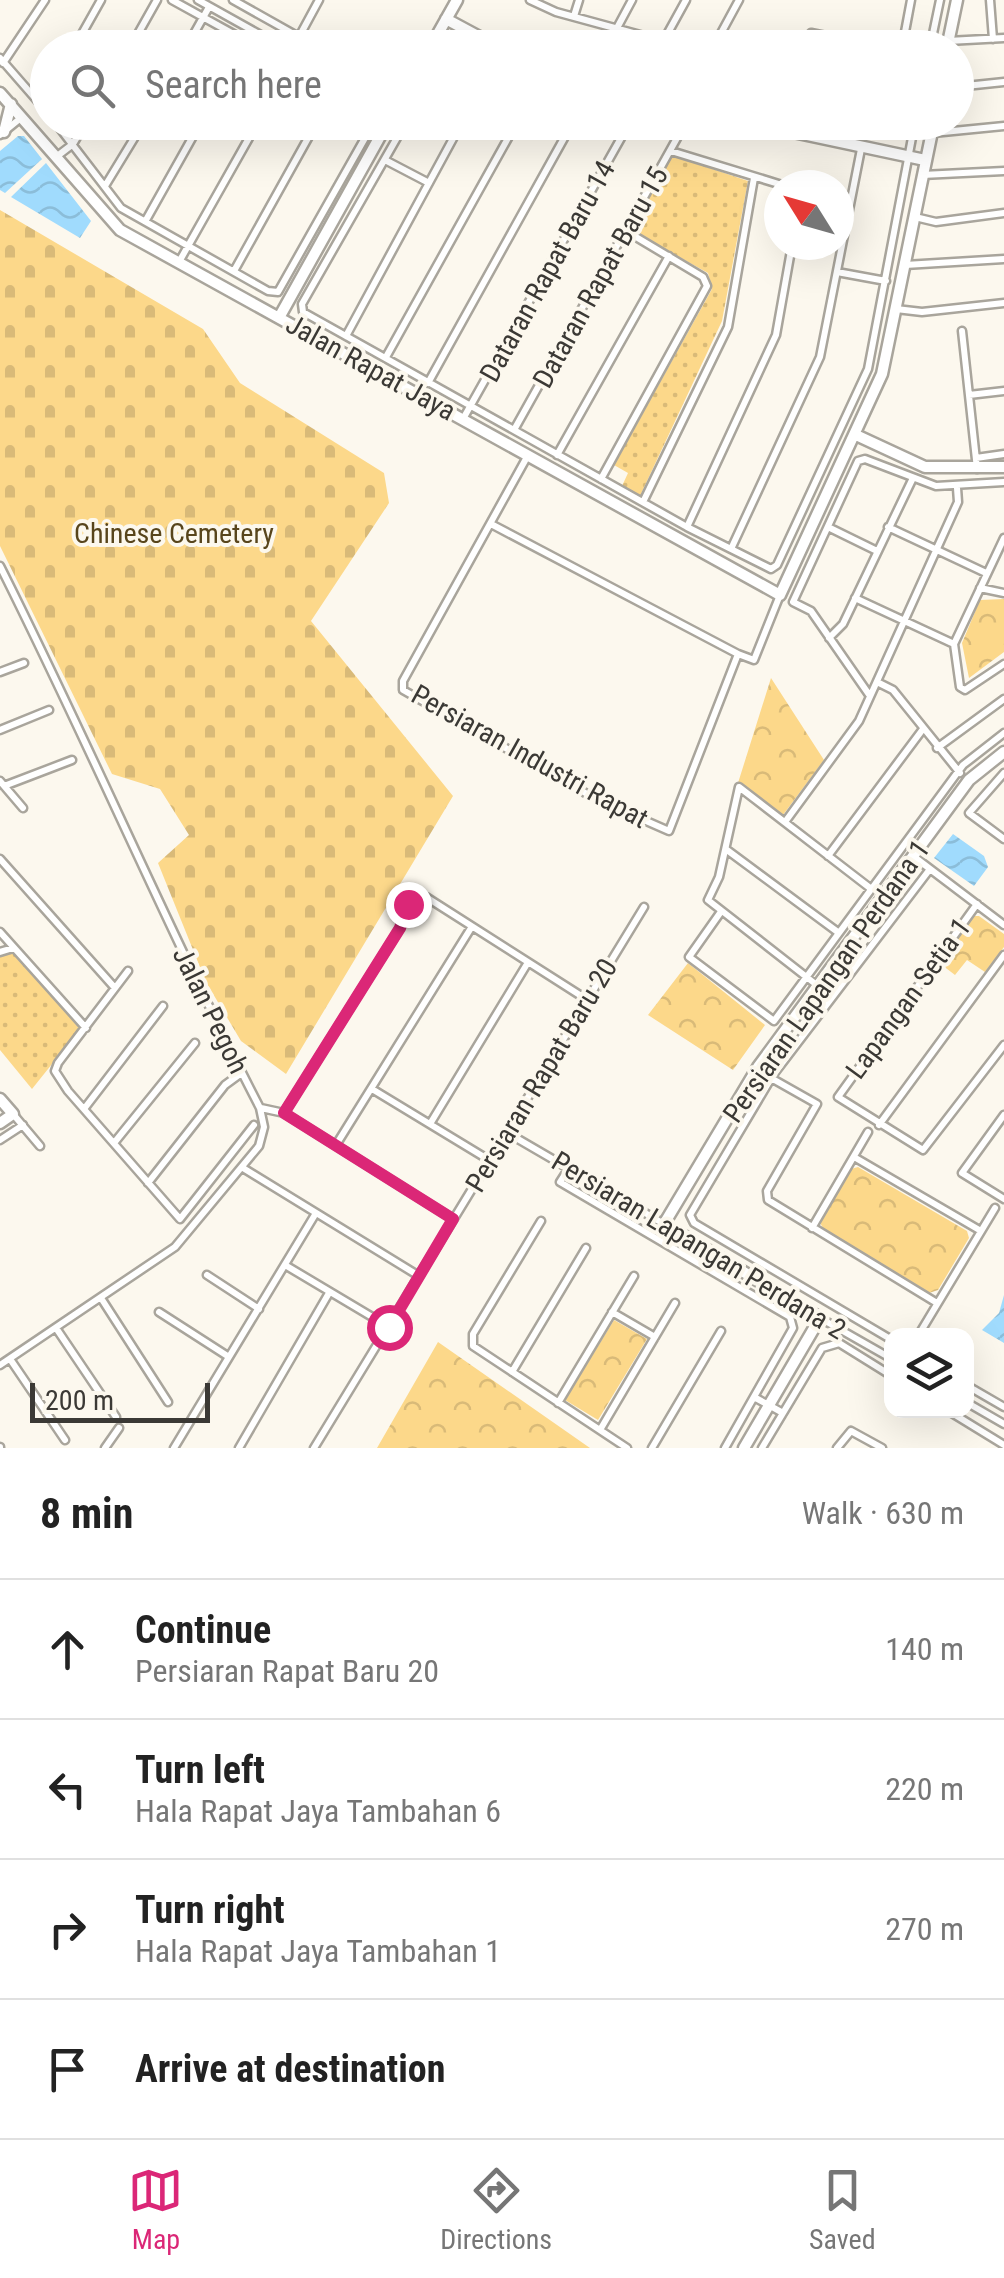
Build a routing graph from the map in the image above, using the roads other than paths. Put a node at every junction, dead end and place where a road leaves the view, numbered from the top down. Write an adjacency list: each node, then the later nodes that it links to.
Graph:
1 (45, 0): 43 (street)
2 (102, 0): 24 (street)
3 (157, 0): 25 (street)
4 (172, 0): 20 (street)
5 (198, 0): 18 (street)
6 (233, 0): 29 (street)
7 (320, 0): 30 (street)
8 (457, 0): 21 (street)
9 (530, 0): 19 (street)
10 (579, 0): 19 (street)
11 (632, 0): 23 (street)
12 (686, 0): 35 (street)
13 (739, 0): 36 (street)
14 (911, 0): 37 (street)
15 (940, 0): 38 (street)
16 (957, 0): 39 (street)
17 (990, 0): 41 (street)
18 (209, 7): 20 (street); 28 (street)
19 (574, 16): 23 (street)
20 (204, 17): 26 (street); 27 (street)
21 (446, 19): 22 (street); 31 (street)
22 (461, 27): 32 (street); 33 (street)
23 (617, 28): 34 (street)
24 (84, 30)
25 (140, 30)
26 (196, 30)
27 (224, 30)
28 (251, 30)
29 (287, 30)
30 (303, 30)
31 (440, 30)
32 (459, 30)
33 (467, 30)
34 (625, 30)
35 (670, 30)
36 (723, 30)
37 (905, 30)
38 (934, 30)
39 (951, 30)
40 (1004, 38): 41 (street)
41 (994, 39): 42 (street)
42 (974, 41)
43 (2, 60): 47 (street)
44 (1004, 82): 45 (street)
45 (974, 85)
46 (0, 92): 48 (street, Jalan Rapat Jaya)
47 (30, 93)
48 (11, 103): 49 (street, Jalan Rapat Jaya); 53 (street)
49 (23, 116): 50 (street, Jalan Rapat Jaya); 53 (street)
50 (30, 124)
51 (1004, 126): 52 (street)
52 (974, 127)
53 (2, 134)
54 (43, 140): 75 (street, Jalan Rapat Jaya)
55 (70, 140): 72 (street, Jalan Rapat Jaya)
56 (75, 140): 72 (street)
57 (133, 140): 84 (street)
58 (191, 140): 88 (street)
59 (248, 140): 90 (street)
60 (308, 140): 97 (street)
61 (364, 140): 97 (street, Jalan Rapat Jaya)
62 (378, 140): 102 (street)
63 (396, 140): 77 (street)
64 (452, 140): 83 (street)
65 (507, 140): 105 (street)
66 (563, 140): 106 (street)
67 (620, 140): 109 (street, Dataran Rapat Baru 14)
68 (676, 140): 74 (street, Dataran Rapat Baru 15)
69 (823, 140): 73 (street)
70 (912, 140): 76 (street)
71 (929, 140): 78 (street)
72 (73, 144): 75 (street); 84 (street, Jalan Rapat Jaya)
73 (861, 149): 76 (street); 85 (street)
74 (670, 152): 81 (street); 89 (street, Dataran Rapat Baru 15)
75 (56, 156): 95 (street, Jalan Rapat Jaya)
76 (909, 158): 78 (street); 99 (street)
77 (385, 160): 83 (street); 104 (street)
78 (924, 160): 80 (street)
79 (1004, 171): 80 (street)
80 (922, 176): 87 (street)
81 (754, 178): 82 (street); 123 (street)
82 (764, 180)
83 (429, 184): 104 (street)
84 (105, 186): 88 (street, Jalan Rapat Jaya)
85 (854, 187)
86 (1004, 213): 87 (street)
87 (914, 217): 96 (street)
88 (146, 220): 90 (street, Jalan Rapat Jaya)
89 (626, 231): 91 (street); 111 (street, Dataran Rapat Baru 15)
90 (190, 245): 95 (street); 97 (street, Jalan Rapat Jaya)
91 (669, 256): 114 (street); 119 (street)
92 (1004, 259): 96 (street)
93 (789, 260): 125 (street)
94 (839, 260): 98 (street)
95 (179, 262): 102 (street, Jalan Rapat Jaya)
96 (904, 265): 101 (street)
97 (234, 271)
98 (837, 272): 99 (street); 129 (street)
99 (886, 281): 129 (street)
100 (1004, 303): 101 (street)
101 (896, 309): 112 (street)
102 (280, 316): 110 (street, Jalan Rapat Jaya)
103 (962, 330): 108 (street)
104 (346, 336): 105 (street)
105 (386, 357): 106 (street)
106 (428, 382): 109 (street)
107 (1004, 390): 108 (street)
108 (969, 395): 116 (street)
109 (470, 407): 110 (street, Dataran Rapat Baru 14); 111 (street)
110 (463, 419): 115 (street, Jalan Rapat Jaya)
111 (514, 430): 114 (street)
112 (856, 436): 118 (street); 136 (street)
113 (1004, 454): 116 (street)
114 (558, 455): 119 (street)
115 (527, 457): 124 (street, Persiaran Industri Rapat); 136 (street, Jalan Rapat Jaya)
116 (976, 458): 118 (street)
117 (1004, 468): 118 (street)
118 (977, 471)
119 (601, 479): 123 (street)
120 (912, 480): 122 (street); 126 (street); 127 (street)
121 (1004, 482): 122 (street)
122 (958, 488): 130 (street)
123 (643, 502): 125 (street)
124 (491, 524): 141 (street); 141 (street, Persiaran Industri Rapat)
125 (686, 527): 129 (street)
126 (828, 527): 131 (street); 139 (street)
127 (888, 528): 130 (street); 131 (street)
128 (1004, 538): 133 (street)
129 (730, 550)
130 (937, 550): 133 (street); 138 (street)
131 (878, 551): 137 (street)
132 (0, 566): 189 (street, Jalan Pegoh)
133 (986, 574): 134 (street)
134 (980, 588): 135 (street); 140 (street)
135 (1004, 594)
136 (780, 595): 141 (street)
137 (855, 598): 138 (street); 139 (street)
138 (905, 622): 140 (street); 145 (street)
139 (829, 638): 146 (street)
140 (954, 644): 143 (street)
141 (738, 654)
142 (24, 662): 144 (street)
143 (1004, 664)
144 (0, 672)
145 (877, 682): 146 (street); 149 (street)
146 (870, 696): 160 (street)
147 (1004, 699): 152 (street)
148 (49, 710): 150 (street)
149 (922, 729): 152 (street); 163 (street)
150 (0, 730)
151 (1004, 733): 155 (street)
152 (937, 748): 155 (street)
153 (1004, 752): 157 (street, Persiaran Lapangan Perdana 1)
154 (72, 760): 158 (street)
155 (958, 771): 157 (street); 167 (street)
156 (1004, 773): 161 (street)
157 (969, 780): 164 (street, Persiaran Lapangan Perdana 1)
158 (2, 783): 159 (street)
159 (23, 808)
160 (785, 822): 162 (street); 163 (street)
161 (1004, 840)
162 (726, 850): 170 (street); 174 (street)
163 (828, 856): 167 (street)
164 (914, 856): 166 (street); 181 (street, Persiaran Lapangan Perdana 1)
165 (0, 859): 182 (street)
166 (930, 869): 168 (street); 190 (street)
167 (870, 888): 174 (street)
168 (977, 904): 171 (street); 202 (street, Lapangan Setia 1)
169 (644, 908): 183 (street, Persiaran Rapat Baru 20)
170 (720, 913): 180 (street); 180 (street)
171 (1004, 924)
172 (472, 928): 178 (street); 191 (street); 195 (street)
173 (0, 932): 175 (street)
174 (839, 934): 180 (street)
175 (14, 948): 176 (street); 185 (street)
176 (0, 952)
177 (1004, 955): 202 (street)
178 (528, 964): 183 (street); 199 (street)
179 (128, 971): 182 (street)
180 (805, 978): 181 (street)
181 (818, 986): 188 (street, Persiaran Lapangan Perdana 1)
182 (115, 988): 185 (street)
183 (586, 999): 203 (street, Persiaran Rapat Baru 20)
184 (163, 1006): 194 (street)
185 (86, 1029): 194 (street)
186 (195, 1043): 206 (street)
187 (1004, 1045): 202 (street)
188 (758, 1067): 190 (street); 219 (street, Persiaran Lapangan Perdana 1)
189 (240, 1074): 193 (street, Jalan Pegoh); 213 (street)
190 (772, 1077): 220 (street); 239 (street)
191 (372, 1089): 199 (street); 208 (street)
192 (0, 1098): 196 (street)
193 (260, 1108): 195 (street); 211 (street, Jalan Pegoh)
194 (84, 1109): 206 (street)
195 (284, 1113): 208 (street)
196 (13, 1114): 198 (street); 200 (street)
197 (1004, 1115): 214 (street)
198 (0, 1123)
199 (430, 1124): 210 (street)
200 (22, 1125): 205 (street); 207 (street)
201 (254, 1125): 213 (street)
202 (879, 1125)
203 (506, 1132): 210 (street, Persiaran Rapat Baru 20); 212 (street, Persiaran Lapangan Perdana 2)
204 (868, 1132): 209 (street)
205 (0, 1140)
206 (114, 1143): 213 (street)
207 (40, 1146)
208 (336, 1146): 217 (street)
209 (854, 1156): 220 (street); 221 (street)
210 (489, 1160): 217 (street, Persiaran Rapat Baru 20)
211 (243, 1168): 216 (street); 228 (street, Jalan Pegoh)
212 (569, 1168): 219 (street, Persiaran Lapangan Perdana 2); 248 (street)
213 (148, 1183)
214 (1004, 1200)
215 (995, 1208): 221 (street)
216 (316, 1213): 223 (street); 225 (street)
217 (453, 1219): 225 (street, Persiaran Rapat Baru 20)
218 (541, 1221): 246 (street)
219 (664, 1224): 234 (street, Persiaran Lapangan Perdana 2)
220 (812, 1228): 230 (street)
221 (980, 1232): 230 (street)
222 (586, 1248): 246 (street)
223 (285, 1265): 227 (street); 231 (street)
224 (207, 1275): 231 (street)
225 (419, 1276): 235 (street, Persiaran Rapat Baru 20)
226 (634, 1276): 233 (street)
227 (328, 1293): 235 (street); 266 (street)
228 (101, 1298): 236 (street, Jalan Pegoh); 249 (street)
229 (675, 1304): 240 (street)
230 (937, 1304): 237 (street)
231 (258, 1308): 242 (street)
232 (159, 1312): 242 (street)
233 (612, 1312): 240 (street); 250 (street)
234 (820, 1318): 241 (street, Persiaran Lapangan Perdana 2); 251 (street)
235 (389, 1327): 267 (street, Persiaran Rapat Baru 20)
236 (56, 1328): 243 (street, Jalan Pegoh); 255 (street)
237 (923, 1328)
238 (722, 1332): 269 (street)
239 (884, 1335)
240 (655, 1337): 260 (street)
241 (884, 1354)
242 (229, 1357): 265 (street)
243 (10, 1359): 244 (street, Jalan Pegoh); 262 (street)
244 (0, 1365)
245 (884, 1371): 254 (street)
246 (512, 1372): 250 (street)
247 (974, 1390): 253 (street)
248 (754, 1397): 251 (street); 270 (street)
249 (168, 1402)
250 (558, 1403): 260 (street)
251 (769, 1405): 254 (street); 271 (street)
252 (974, 1407): 257 (street)
253 (1004, 1407)
254 (783, 1413): 272 (street)
255 (116, 1417)
256 (961, 1418): 261 (street)
257 (994, 1418): 258 (street); 261 (street)
258 (1004, 1424)
259 (119, 1428): 264 (street)
260 (600, 1430): 268 (street)
261 (985, 1433): 263 (street)
262 (66, 1440)
263 (1004, 1445)
264 (105, 1448)
265 (174, 1448)
266 (239, 1448)
267 (314, 1448)
268 (627, 1448)
269 (652, 1448)
270 (724, 1448)
271 (744, 1448)
272 (762, 1448)
273 (837, 1448): 274 (street)
274 (882, 1448)

